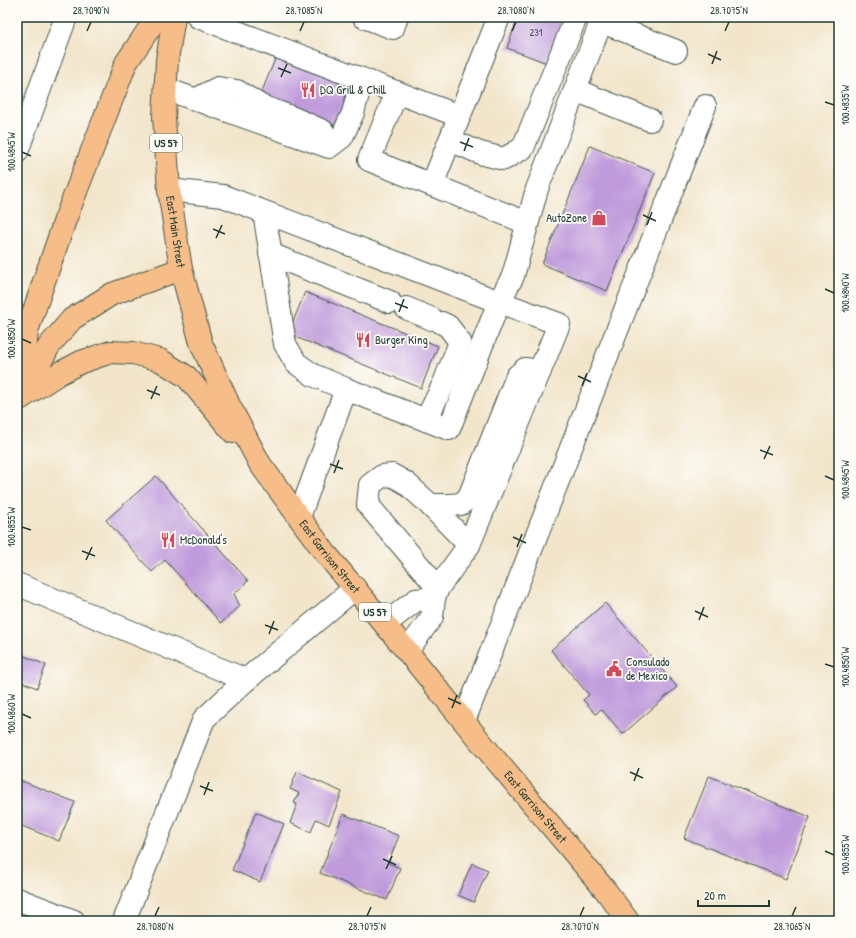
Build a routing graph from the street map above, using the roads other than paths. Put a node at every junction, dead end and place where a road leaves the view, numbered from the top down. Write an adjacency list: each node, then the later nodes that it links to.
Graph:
1 (66, 17): 19 (street)
2 (158, 17): 29 (main road)
3 (174, 17): 12 (main road, East Main Street / US 57)
4 (198, 17): 11 (street)
5 (364, 17): 6 (street)
6 (397, 17)
7 (499, 17): 16 (street)
8 (576, 17): 18 (street)
9 (602, 20): 10 (street); 13 (street)
10 (676, 51)
11 (362, 79): 12 (street); 14 (street)
12 (166, 89): 21 (main road, East Main Street / US 57)
13 (575, 90): 17 (street); 23 (street)
14 (397, 92): 16 (street); 20 (street)
15 (705, 106): 41 (street)
16 (460, 116): 18 (street)
17 (650, 120)
18 (450, 140): 20 (street)
19 (17, 152)
20 (432, 185): 23 (street)
21 (169, 190): 22 (street); 25 (main road, East Main Street / US 57)
22 (264, 212): 24 (street); 26 (street)
23 (527, 223): 26 (street)
24 (270, 254): 28 (street); 30 (street)
25 (181, 269): 29 (main road, East Main Street); 31 (main road, East Garrison Street / US 57)
26 (499, 302): 27 (street); 30 (street)
27 (540, 371): 32 (street); 34 (street)
28 (346, 389): 30 (street); 33 (street)
29 (18, 401): 31 (main road)
30 (426, 420)
31 (260, 464): 33 (main road, East Garrison Street / US 57)
32 (431, 505): 34 (street); 37 (street)
33 (299, 517): 36 (main road, East Garrison Street / US 57)
34 (469, 545): 37 (street)
35 (17, 584): 40 (street)
36 (355, 588): 38 (main road, East Garrison Street / US 57); 40 (street)
37 (436, 593): 38 (street); 39 (street)
38 (385, 624): 39 (main road, East Garrison Street / US 57)
39 (407, 651): 41 (main road, East Garrison Street / US 57)
40 (246, 680): 44 (street)
41 (464, 721): 45 (main road, East Garrison Street / US 57)
42 (17, 899): 43 (street)
43 (74, 921)
44 (124, 921)
45 (628, 921)

